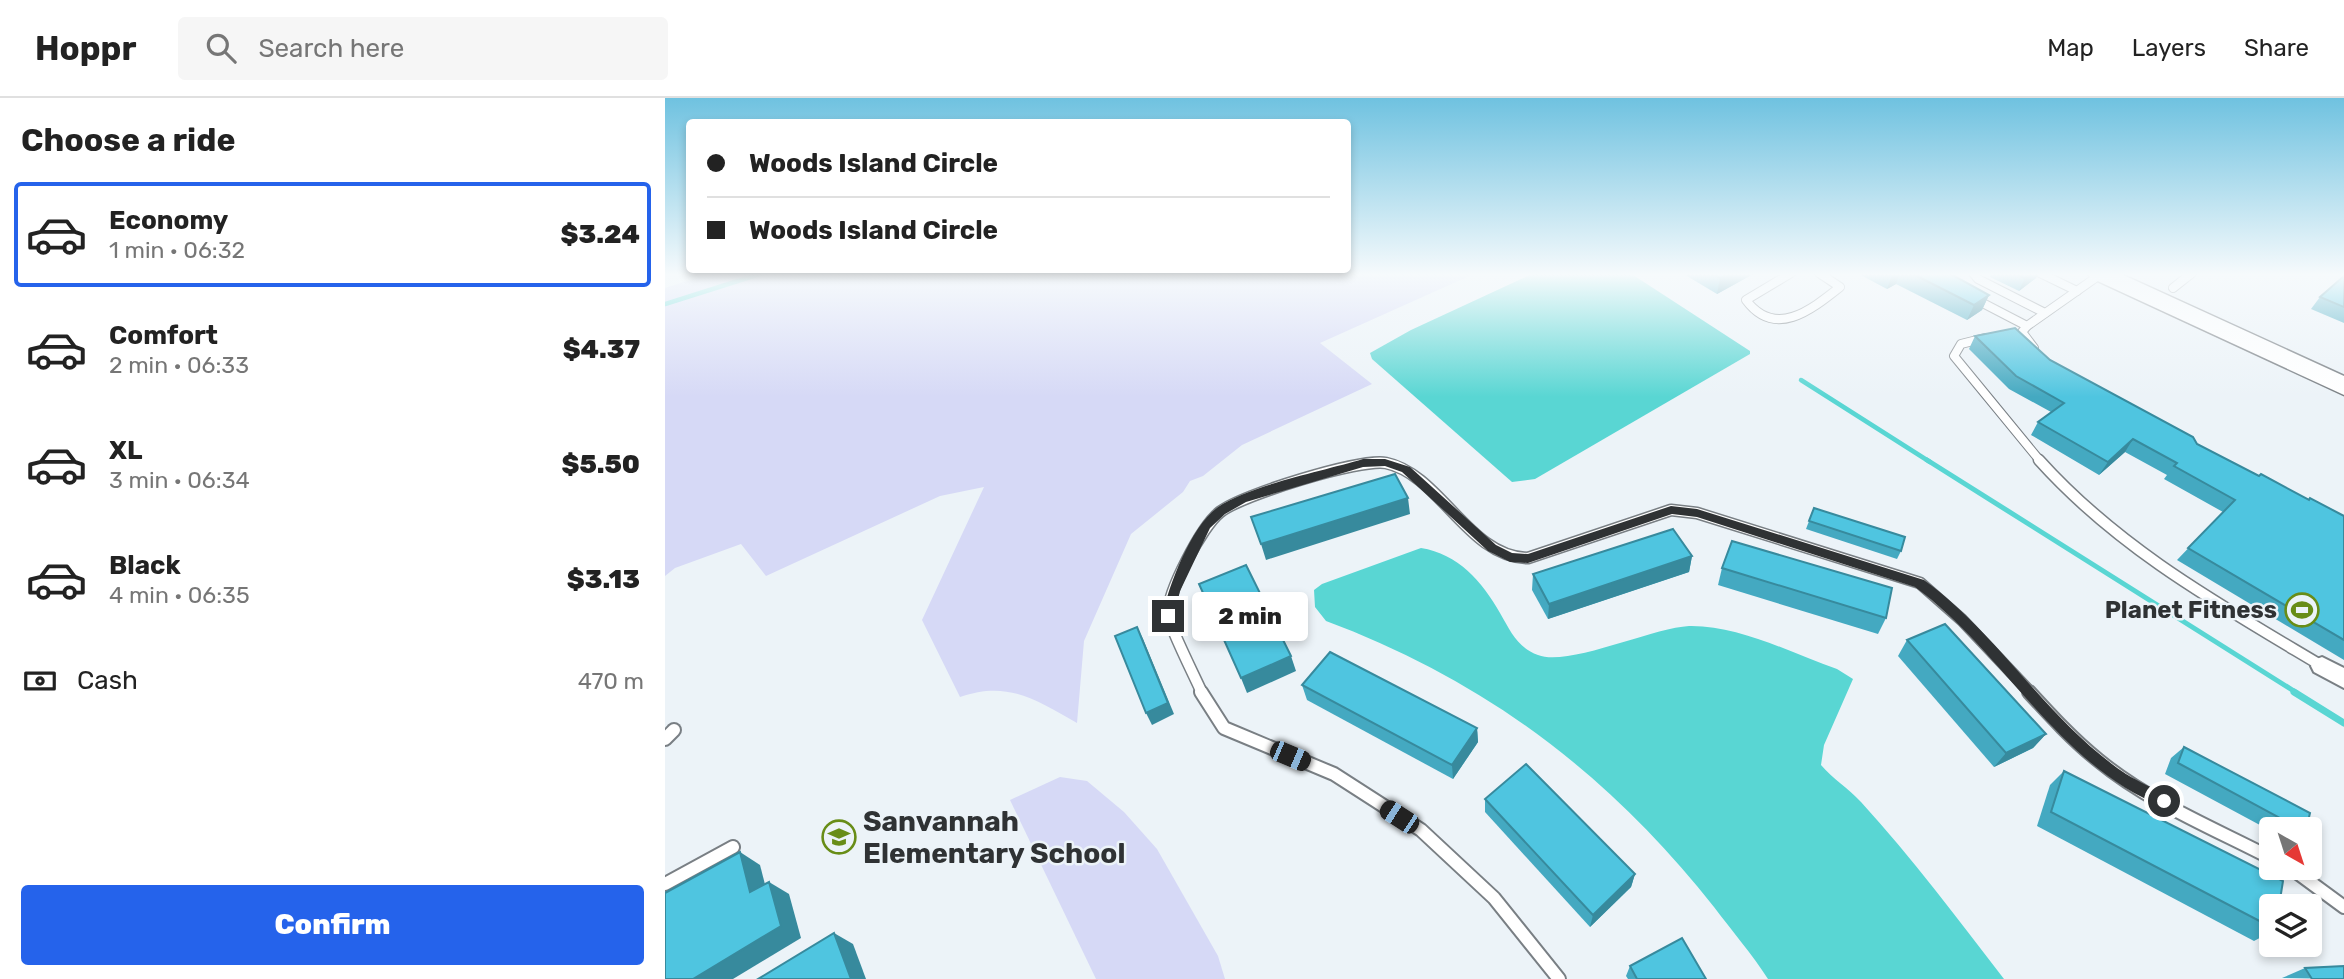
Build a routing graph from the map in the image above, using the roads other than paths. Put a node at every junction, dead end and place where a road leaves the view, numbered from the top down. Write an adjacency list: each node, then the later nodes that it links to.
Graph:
1 (1762, 314): 2 (lane)
2 (1796, 314)
3 (2000, 314): 7 (lane)
4 (2044, 314): 7 (lane)
5 (2187, 314): 12 (main road)
6 (2247, 314): 11 (main road)
7 (2025, 329): 8 (lane); 10 (lane)
8 (2010, 334)
9 (1998, 336): 13 (lane)
10 (2040, 357)
11 (2344, 364)
12 (2344, 386)
13 (2322, 666): 14 (street)
14 (2344, 679)
15 (733, 847): 18 (lane)
16 (2259, 852): 20 (lane)
17 (2310, 880): 19 (lane)
18 (665, 884)
19 (2344, 907)
20 (1559, 979)

